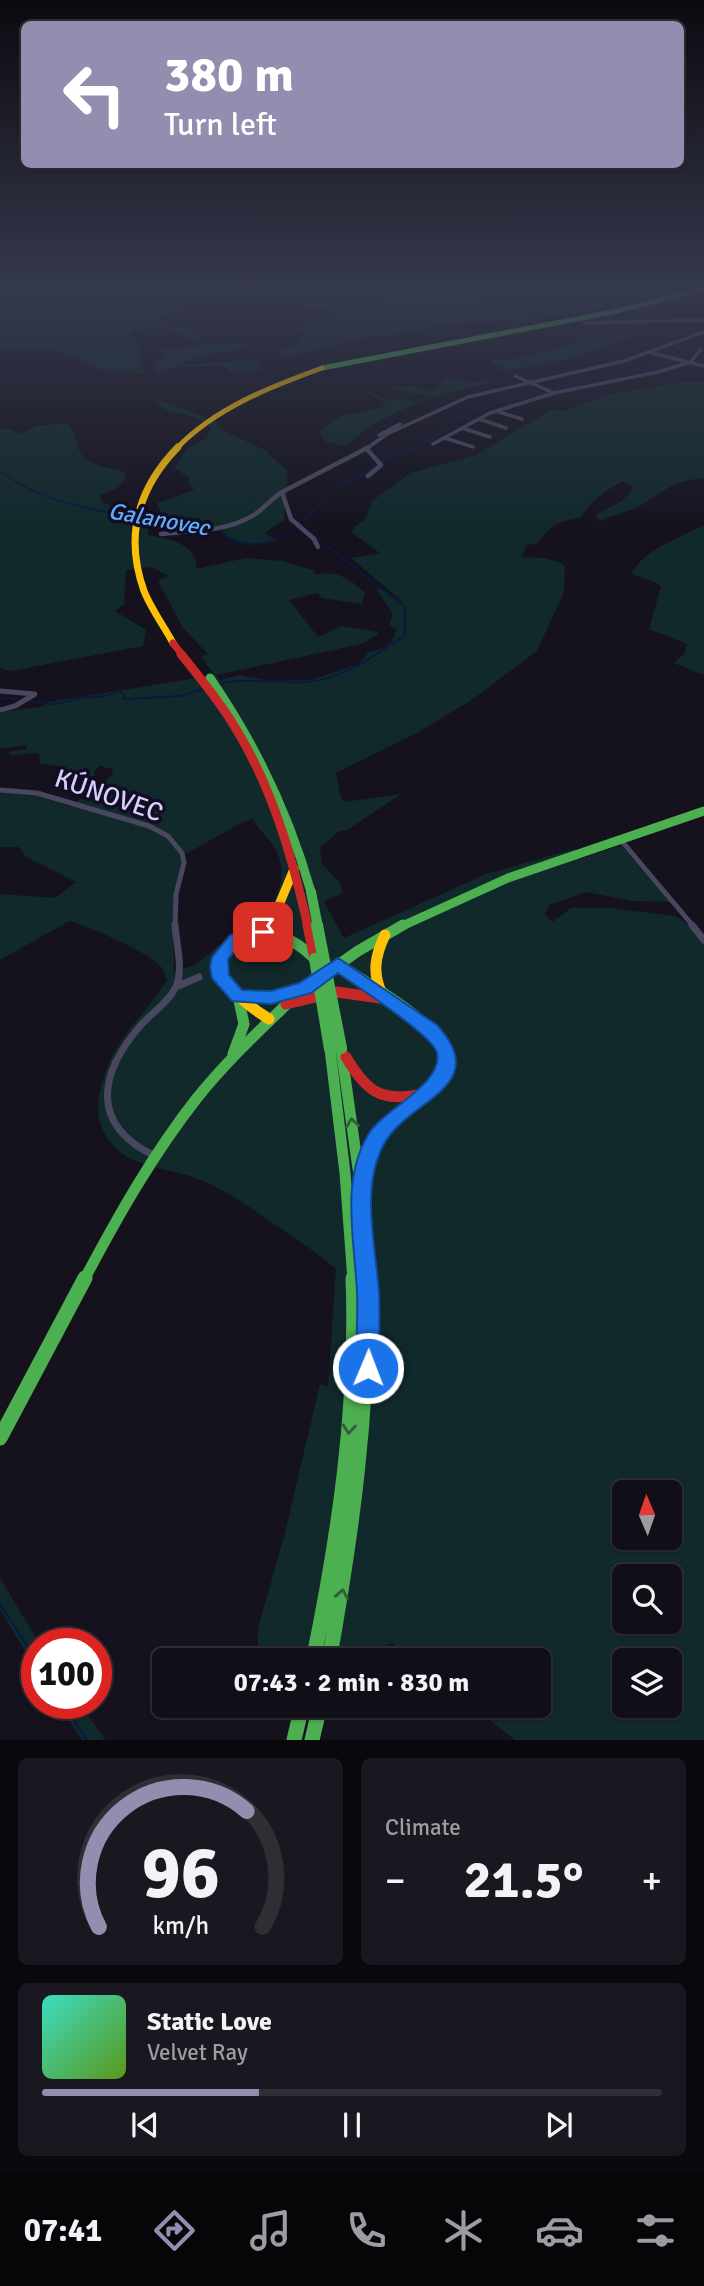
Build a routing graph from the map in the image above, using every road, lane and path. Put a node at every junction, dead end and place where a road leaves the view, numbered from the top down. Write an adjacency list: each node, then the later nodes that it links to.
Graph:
1 (325, 370): 25 (main road)
2 (584, 370): 5 (street)
3 (663, 370): 6 (street)
4 (515, 376): 5 (street)
5 (533, 382): 6 (street); 15 (street)
6 (552, 392): 7 (street)
7 (497, 411): 8 (street); 9 (street)
8 (479, 419): 11 (street); 12 (street)
9 (522, 419)
10 (400, 424): 15 (street)
11 (462, 428): 13 (street); 14 (street)
12 (506, 428)
13 (490, 437)
14 (445, 438): 16 (street); 17 (street)
15 (376, 442): 18 (street)
16 (433, 444)
17 (473, 447)
18 (366, 449): 19 (street); 20 (street)
19 (368, 476)
20 (282, 492): 21 (street); 22 (street)
21 (161, 534)
22 (318, 547)
23 (0, 691): 24 (street)
24 (0, 710)
25 (245, 735): 29 (main road); 30 (main road)
26 (0, 790): 37 (street, KÚNOVEC)
27 (704, 811): 28 (main road)
28 (620, 839): 31 (main road); 33 (street)
29 (295, 866): 30 (main road); 32 (main road)
30 (306, 892): 34 (main road); 43 (main road, bridge)
31 (385, 935): 35 (main road); 40 (main road)
32 (236, 939): 34 (main road); 39 (main road)
33 (704, 940)
34 (315, 959): 43 (main road, bridge)
35 (338, 964): 38 (main road); 40 (main road)
36 (199, 977): 37 (street)
37 (176, 987): 46 (street)
38 (305, 988): 39 (main road); 41 (main road)
39 (238, 996): 42 (main road); 44 (main road)
40 (386, 999): 41 (main road); 45 (main road)
41 (286, 1004): 42 (main road)
42 (269, 1019): 44 (main road)
43 (336, 1049): 45 (main road); 47 (main road, one-way to 43); 49 (main road, one-way to 49)
44 (233, 1054): 46 (main road)
45 (431, 1090): 47 (main road)
46 (155, 1156): 48 (main road)
47 (360, 1191): 50 (main road, one-way to 47)
48 (0, 1438)
49 (315, 1648)
50 (332, 1648)
51 (299, 1718): 53 (main road)
52 (317, 1718): 54 (main road)
53 (294, 1740)
54 (312, 1740)

